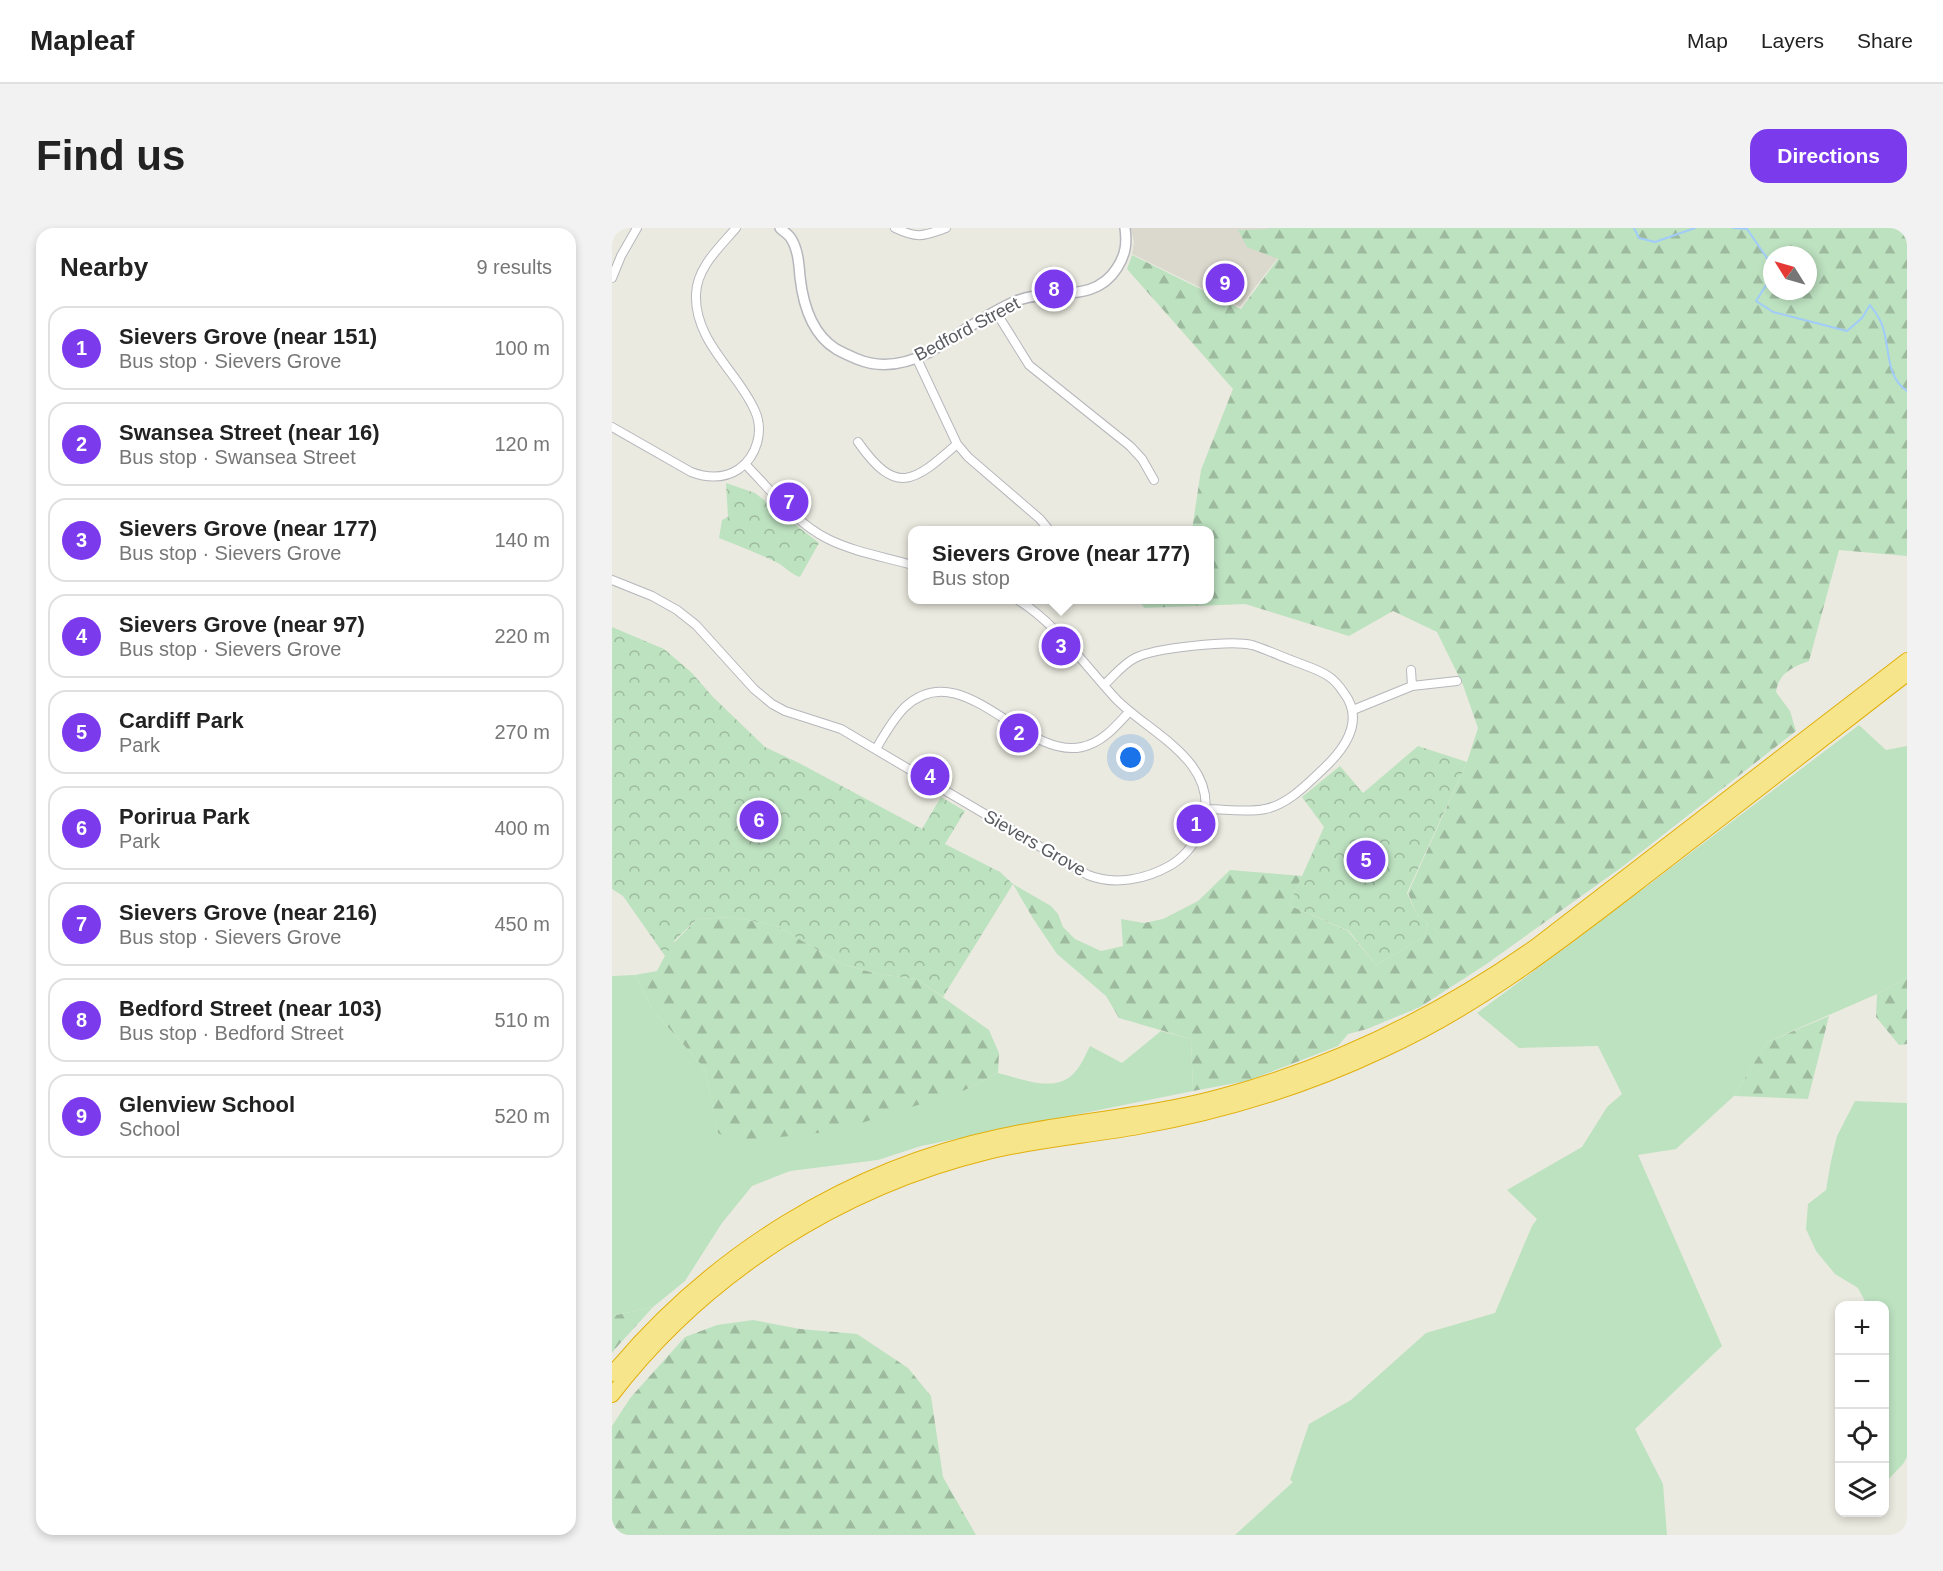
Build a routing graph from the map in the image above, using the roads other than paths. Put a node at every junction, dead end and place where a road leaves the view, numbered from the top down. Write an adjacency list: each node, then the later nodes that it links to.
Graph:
1 (636, 228): 7 (street)
2 (736, 228): 13 (street)
3 (780, 228): 9 (street, Bedford Street)
4 (895, 228): 5 (street)
5 (946, 228)
6 (1125, 228): 8 (street, Bedford Street)
7 (612, 278)
8 (996, 312): 9 (street, Bedford Street); 14 (street)
9 (917, 359): 12 (street)
10 (612, 427): 13 (street)
11 (858, 442): 12 (street)
12 (957, 444): 15 (street)
13 (745, 464): 16 (street)
14 (1154, 480)
15 (1045, 526)
16 (908, 564)
17 (612, 580): 27 (street, Sievers Grove)
18 (1030, 604): 23 (street)
19 (1907, 660): 29 (highway)
20 (1411, 670): 24 (street)
21 (1907, 674): 30 (highway)
22 (1457, 681): 24 (street)
23 (1104, 685): 25 (street); 26 (street)
24 (1412, 686): 25 (street)
25 (1353, 710): 28 (street)
26 (1129, 712): 27 (street); 28 (street)
27 (876, 749): 28 (street, Sievers Grove)
28 (1206, 809)
29 (612, 1374)
30 (612, 1395)

